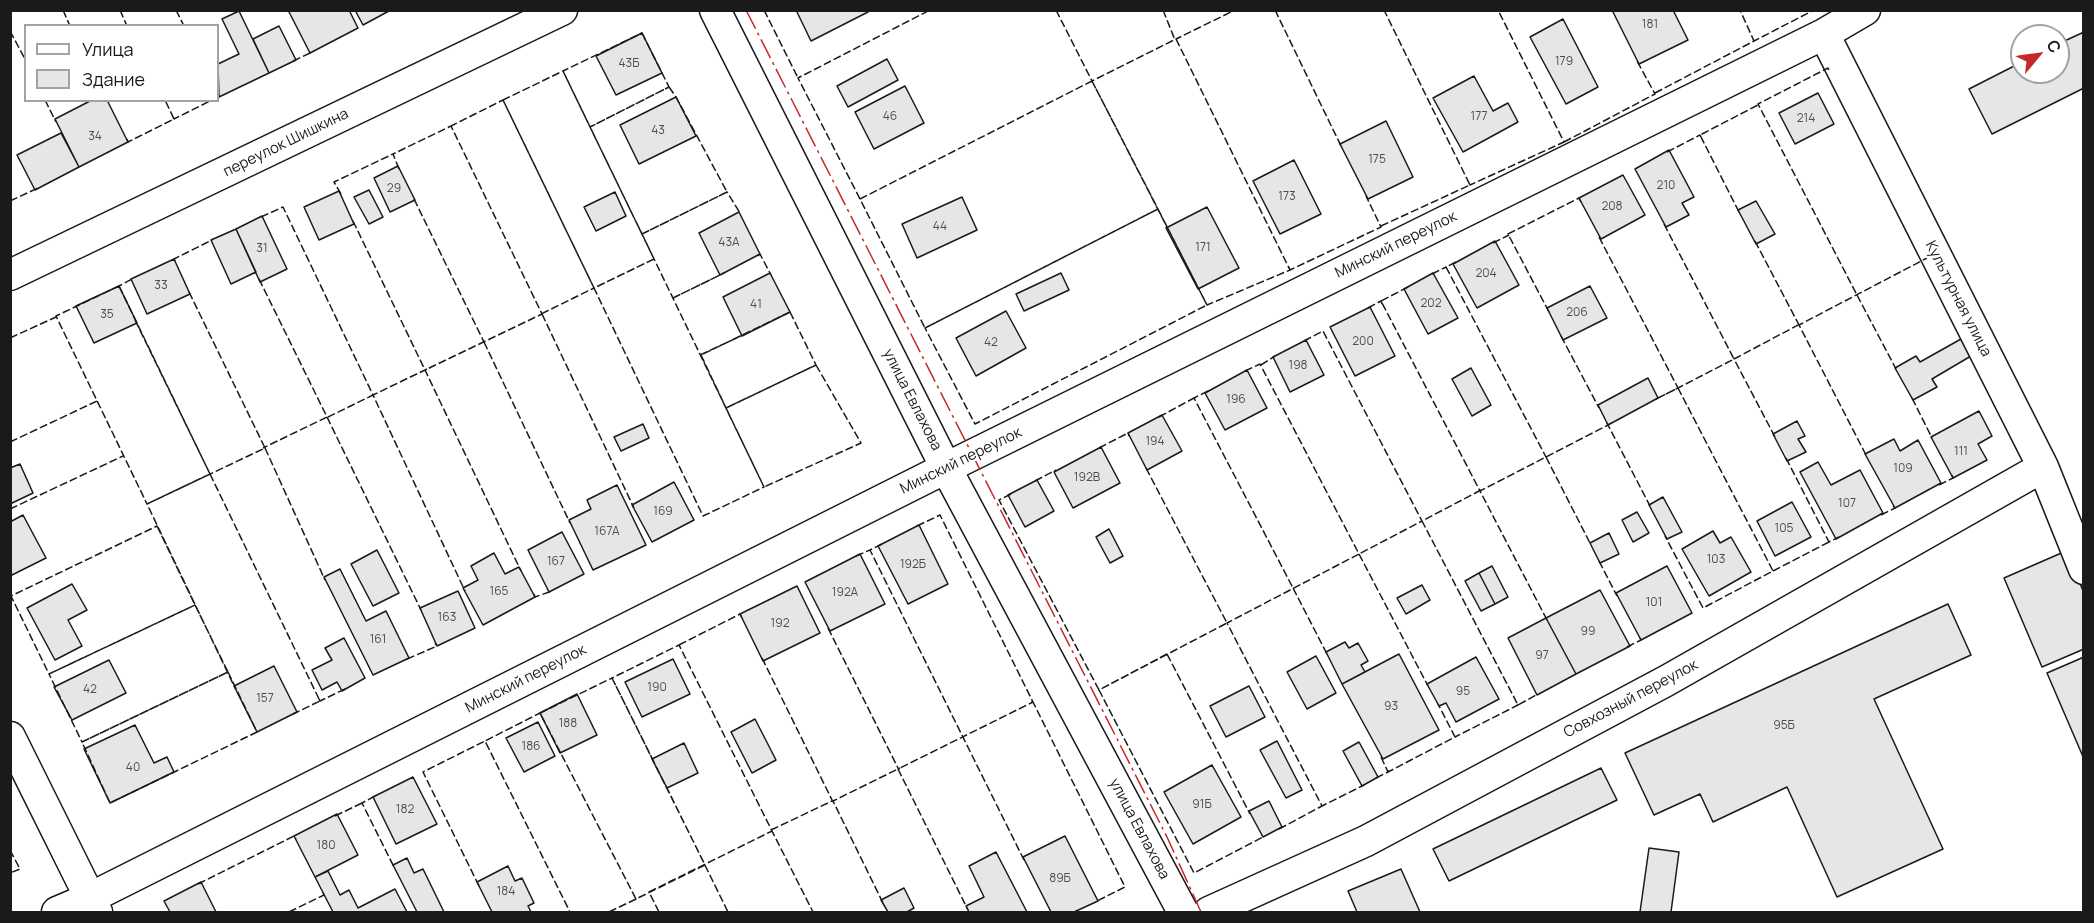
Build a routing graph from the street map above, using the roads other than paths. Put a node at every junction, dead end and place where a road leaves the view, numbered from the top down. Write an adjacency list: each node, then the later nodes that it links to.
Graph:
1 (562, 10): 5 (street, переулок Шишкина)
2 (715, 10): 7 (street, улица Евлахова)
3 (1865, 10): 4 (street, Минский переулок)
4 (1824, 34): 6 (street, Культурная улица); 7 (street, Минский переулок)
5 (10, 275)
6 (2043, 467): 8 (street, Культурная улица); 13 (street, Совхозный переулок)
7 (946, 468): 10 (street, Минский переулок); 12 (street, улица Евлахова)
8 (2084, 569)
9 (10, 737): 10 (street)
10 (94, 905): 11 (street, Минский переулок)
11 (57, 912)
12 (1183, 912)
13 (1209, 912)

